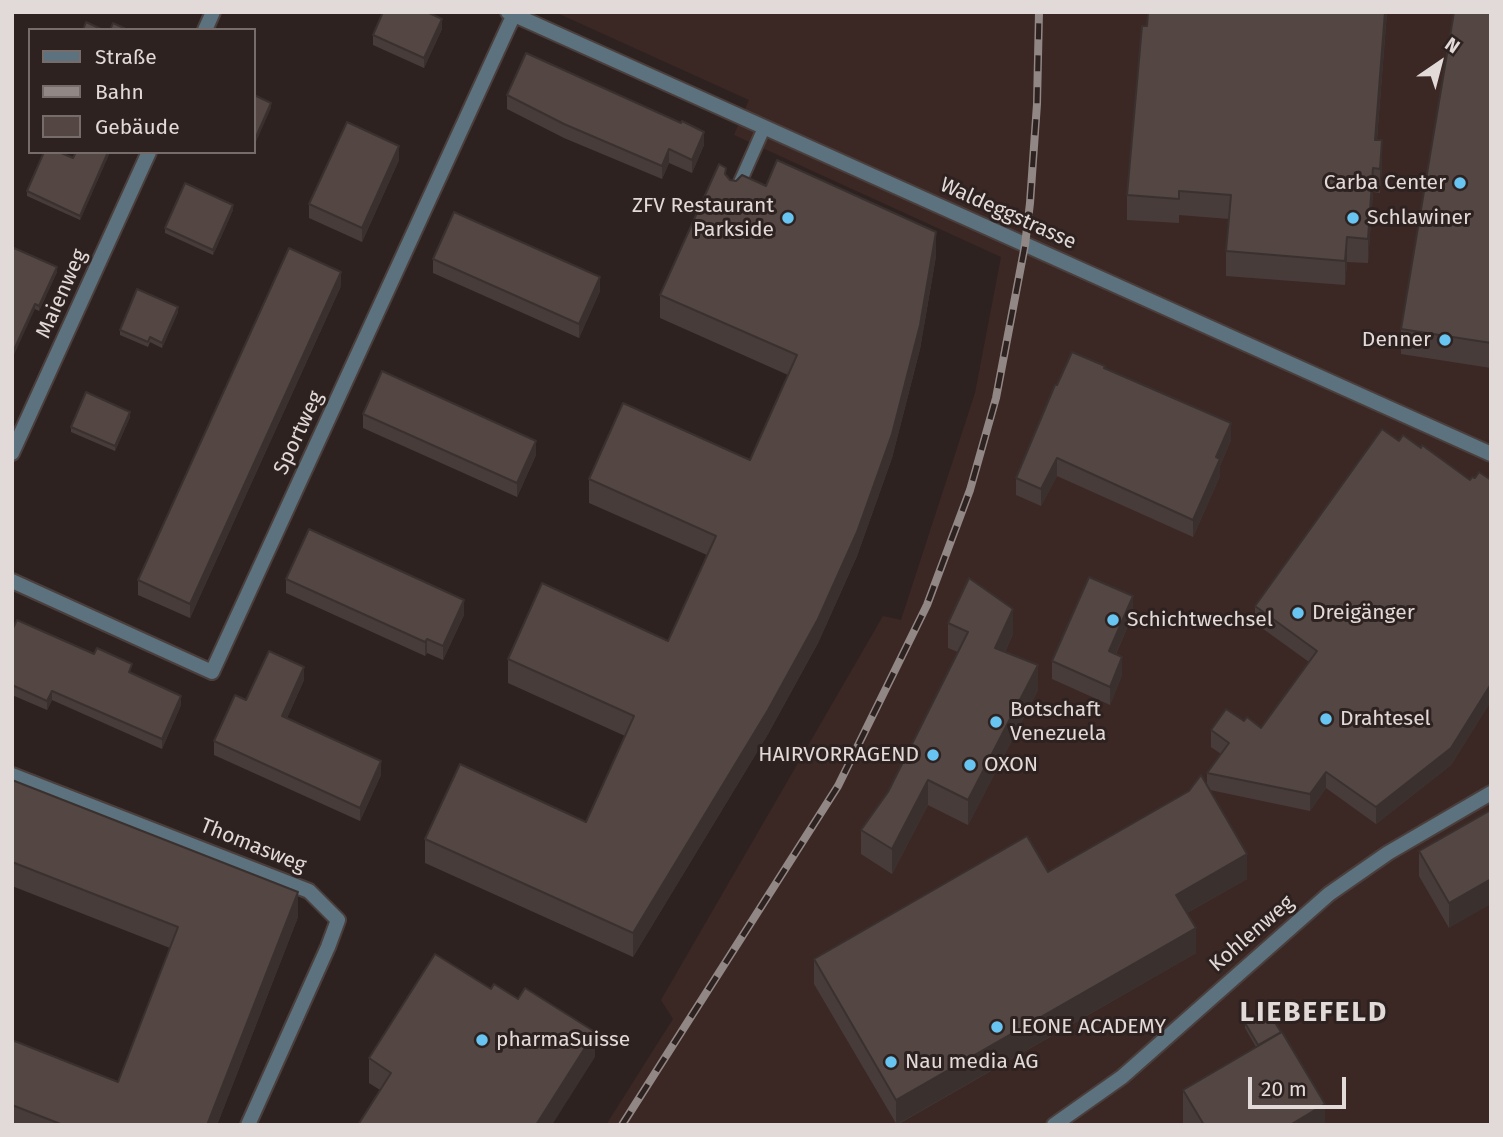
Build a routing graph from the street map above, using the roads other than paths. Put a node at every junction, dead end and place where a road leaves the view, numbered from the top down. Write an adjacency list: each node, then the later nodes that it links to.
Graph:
1 (213, 12): 3 (street)
2 (512, 13): 4 (street, Waldeggstrasse); 9 (street, Sportweg)
3 (206, 28)
4 (764, 128): 6 (lane); 8 (street, Waldeggstrasse)
5 (148, 154): 7 (street, Maienweg)
6 (734, 196)
7 (12, 453)
8 (1491, 454)
9 (12, 581)
10 (12, 775): 12 (street, Thomasweg)
11 (1491, 793): 13 (street, Kohlenweg)
12 (248, 1125)
13 (1054, 1125)

